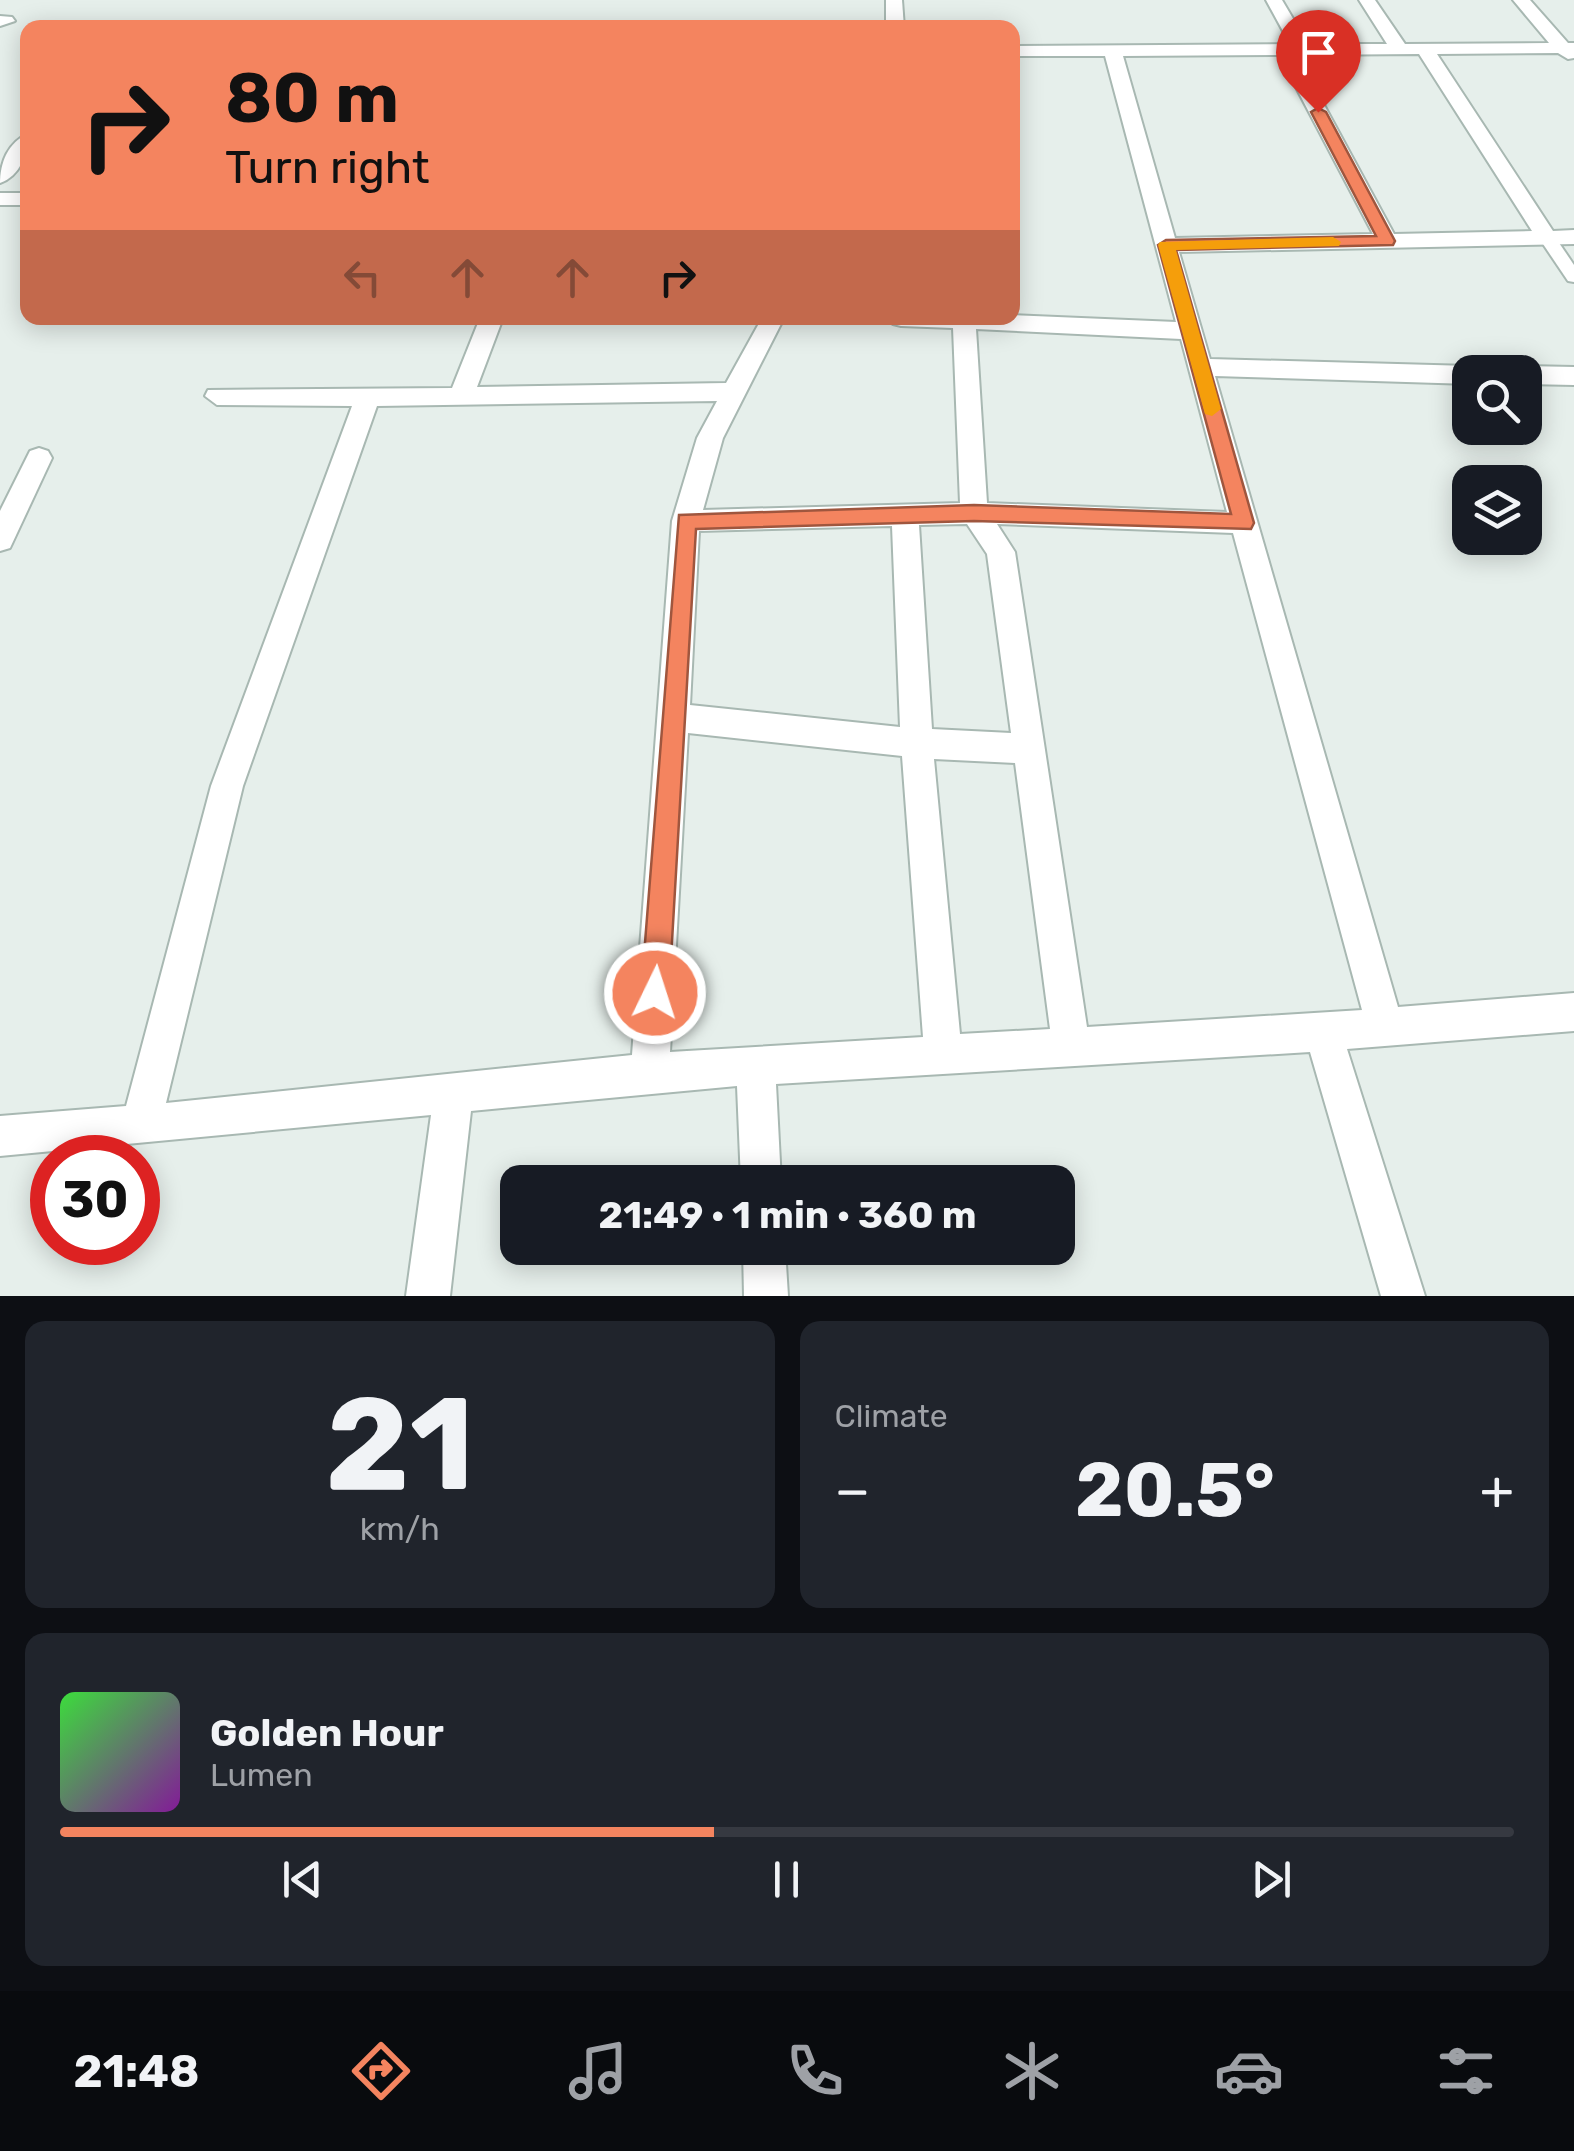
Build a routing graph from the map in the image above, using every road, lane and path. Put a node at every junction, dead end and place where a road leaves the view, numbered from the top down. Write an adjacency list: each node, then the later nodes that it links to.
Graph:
1 (1274, 0): 6 (street)
2 (1367, 0): 4 (street)
3 (1521, 0): 9 (street)
4 (1398, 47): 5 (street); 6 (street)
5 (1424, 47): 9 (street); 13 (street)
6 (1293, 48): 7 (street); 14 (street)
7 (1112, 50): 8 (street); 15 (street)
8 (1020, 51)
9 (1570, 52)
10 (20, 151): 11 (street)
11 (0, 177)
12 (1574, 237): 13 (street)
13 (1547, 238): 14 (street); 16 (lane)
14 (1387, 241): 15 (street)
15 (1166, 245): 21 (street)
16 (1574, 277)
17 (1020, 323): 21 (street)
18 (487, 325): 27 (street)
19 (769, 325): 26 (street)
20 (964, 325): 31 (street)
21 (1190, 331): 22 (street)
22 (1200, 367): 23 (street); 34 (street)
23 (1452, 374)
24 (1542, 376): 25 (street)
25 (1574, 376)
26 (734, 392): 27 (street); 33 (street)
27 (462, 394): 29 (street)
28 (217, 396): 29 (street)
29 (367, 400): 47 (street)
30 (39, 458): 35 (street)
31 (974, 513): 32 (street); 34 (street); 38 (street)
32 (905, 515): 33 (street); 37 (street)
33 (686, 521): 36 (street)
34 (1244, 523): 40 (street)
35 (0, 540)
36 (673, 717): 37 (street); 45 (street)
37 (917, 742): 38 (street); 43 (street)
38 (1029, 750): 42 (street)
39 (1574, 1012): 40 (street)
40 (1385, 1027): 41 (street)
41 (1323, 1032): 42 (street); 53 (street)
42 (1071, 1047): 43 (street)
43 (943, 1054): 44 (street)
44 (756, 1066): 45 (street); 49 (street)
45 (650, 1072): 46 (street)
46 (453, 1096): 47 (street); 51 (street)
47 (141, 1125): 48 (street)
48 (0, 1136)
49 (760, 1165)
50 (765, 1265): 52 (street)
51 (428, 1296)
52 (766, 1296)
53 (1403, 1296)

